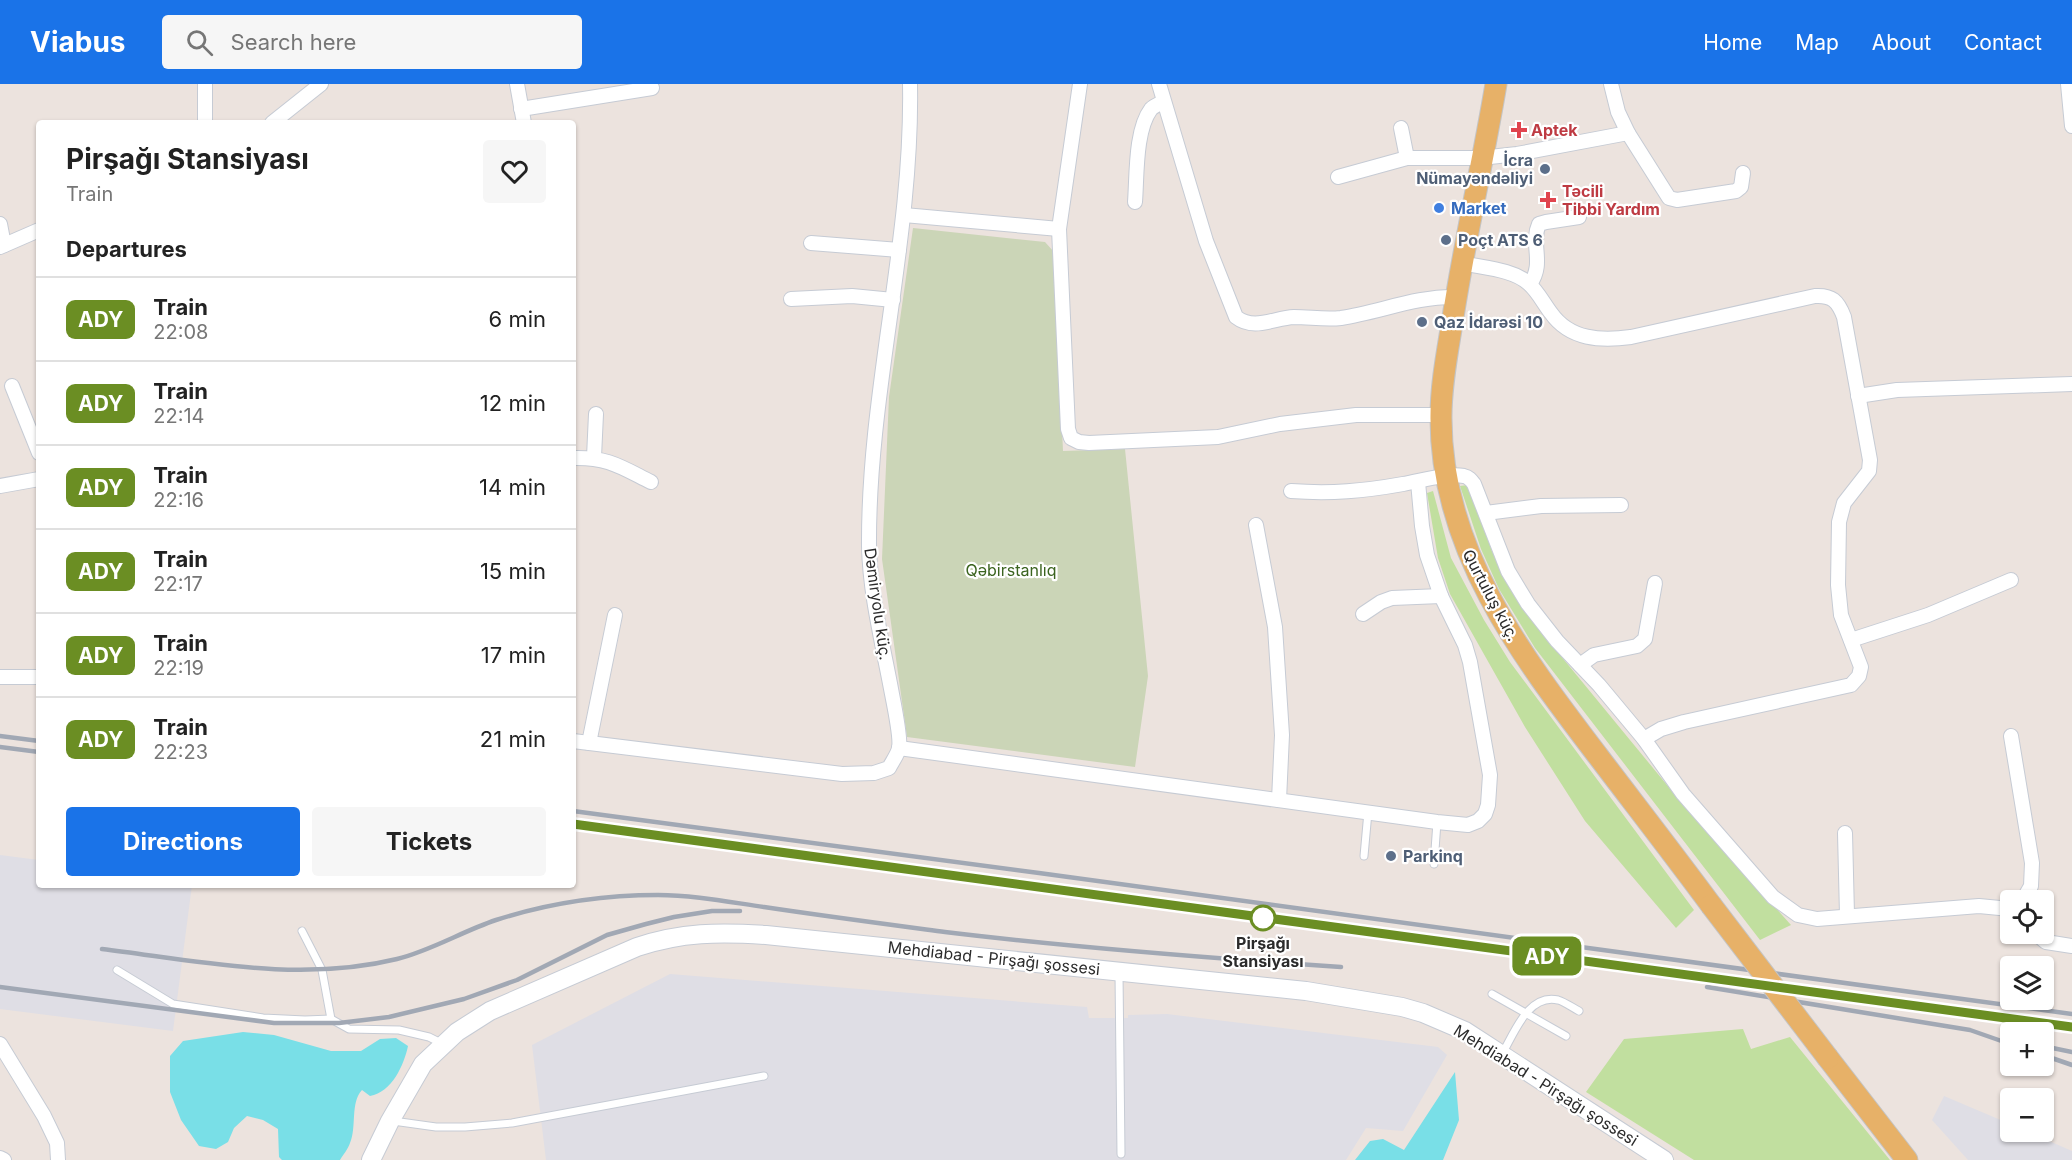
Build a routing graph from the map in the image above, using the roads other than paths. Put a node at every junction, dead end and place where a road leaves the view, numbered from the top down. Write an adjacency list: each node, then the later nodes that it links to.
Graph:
1 (205, 84): 14 (street)
2 (321, 84): 13 (street)
3 (517, 84): 12 (street)
4 (910, 84): 23 (street, Dəmiryolu küç.)
5 (1080, 84): 26 (street)
6 (1159, 84): 11 (street)
7 (1496, 84): 19 (main road, Qurtuluş küç.)
8 (1611, 84): 17 (street)
9 (2068, 84): 15 (street)
10 (652, 88): 12 (street)
11 (1163, 102): 22 (street); 33 (street)
12 (522, 116)
13 (289, 118)
14 (205, 120)
15 (2072, 126)
16 (1401, 128): 18 (street)
17 (1629, 133): 19 (street); 20 (street)
18 (1407, 158): 19 (street); 21 (street)
19 (1481, 158): 31 (main road, Qurtuluş küç.)
20 (1743, 173)
21 (1338, 177)
22 (1135, 202)
23 (904, 215): 26 (street); 30 (street, Dəmiryolu küç.)
24 (1579, 217): 32 (street)
25 (0, 224): 29 (street)
26 (1059, 229): 40 (street)
27 (36, 232): 29 (street)
28 (811, 243): 30 (street)
29 (2, 246)
30 (899, 250): 35 (street, Dəmiryolu küç.)
31 (1462, 262): 32 (street); 33 (main road, Qurtuluş küç.)
32 (1530, 284): 38 (street)
33 (1456, 297): 40 (main road, Qurtuluş küç.)
34 (791, 299): 35 (street)
35 (893, 300): 66 (street, Dəmiryolu küç.)
36 (2072, 384): 38 (street)
37 (12, 386): 41 (street)
38 (1858, 396): 58 (street)
39 (596, 414): 43 (street)
40 (1441, 415): 44 (main road, Qurtuluş küç.)
41 (36, 444)
42 (576, 458): 43 (street)
43 (594, 458): 46 (street)
44 (1445, 477): 47 (street); 51 (street); 95 (main road, Qurtuluş küç., bridge)
45 (36, 480): 48 (street)
46 (651, 482)
47 (1418, 482): 49 (street); 55 (street)
48 (0, 486)
49 (1291, 491)
50 (1621, 505): 51 (street)
51 (1486, 513): 59 (street)
52 (1256, 525): 67 (street)
53 (2011, 580): 58 (street)
54 (1655, 583): 59 (street)
55 (1441, 596): 56 (street); 69 (street)
56 (1363, 614)
57 (615, 615): 65 (street)
58 (1851, 640): 63 (street)
59 (1581, 665): 63 (street)
60 (0, 677): 61 (street)
61 (36, 677)
62 (2011, 736): 73 (street)
63 (1644, 739): 75 (street)
64 (576, 741): 65 (street)
65 (589, 743): 66 (street)
66 (899, 748): 67 (street)
67 (1279, 800): 68 (street)
68 (1368, 812): 69 (street); 71 (lane)
69 (1437, 822): 72 (lane)
70 (1845, 832): 75 (street)
71 (1364, 856)
72 (1434, 864)
73 (2029, 890)
74 (2000, 908): 75 (street)
75 (1847, 915)
76 (302, 931): 84 (lane)
77 (2054, 943): 78 (street)
78 (2072, 946)
79 (117, 970): 84 (lane)
80 (1119, 971): 87 (main road, Mehdiabad - Pirşağı şossesi); 88 (main road, Mehdiabad - Pirşağı şossesi); 91 (lane)
81 (1492, 994): 83 (lane)
82 (1579, 1011): 83 (lane)
83 (1526, 1013): 85 (lane); 88 (lane)
84 (331, 1019): 87 (lane)
85 (1566, 1036)
86 (0, 1044): 92 (street)
87 (442, 1044): 90 (main road, Mehdiabad - Pirşağı şossesi)
88 (1502, 1054): 94 (main road, Mehdiabad - Pirşağı şossesi)
89 (764, 1077): 90 (lane)
90 (390, 1121): 93 (main road, Mehdiabad - Pirşağı şossesi)
91 (1121, 1154)
92 (58, 1160)
93 (371, 1160)
94 (1664, 1160)
95 (1907, 1160)

